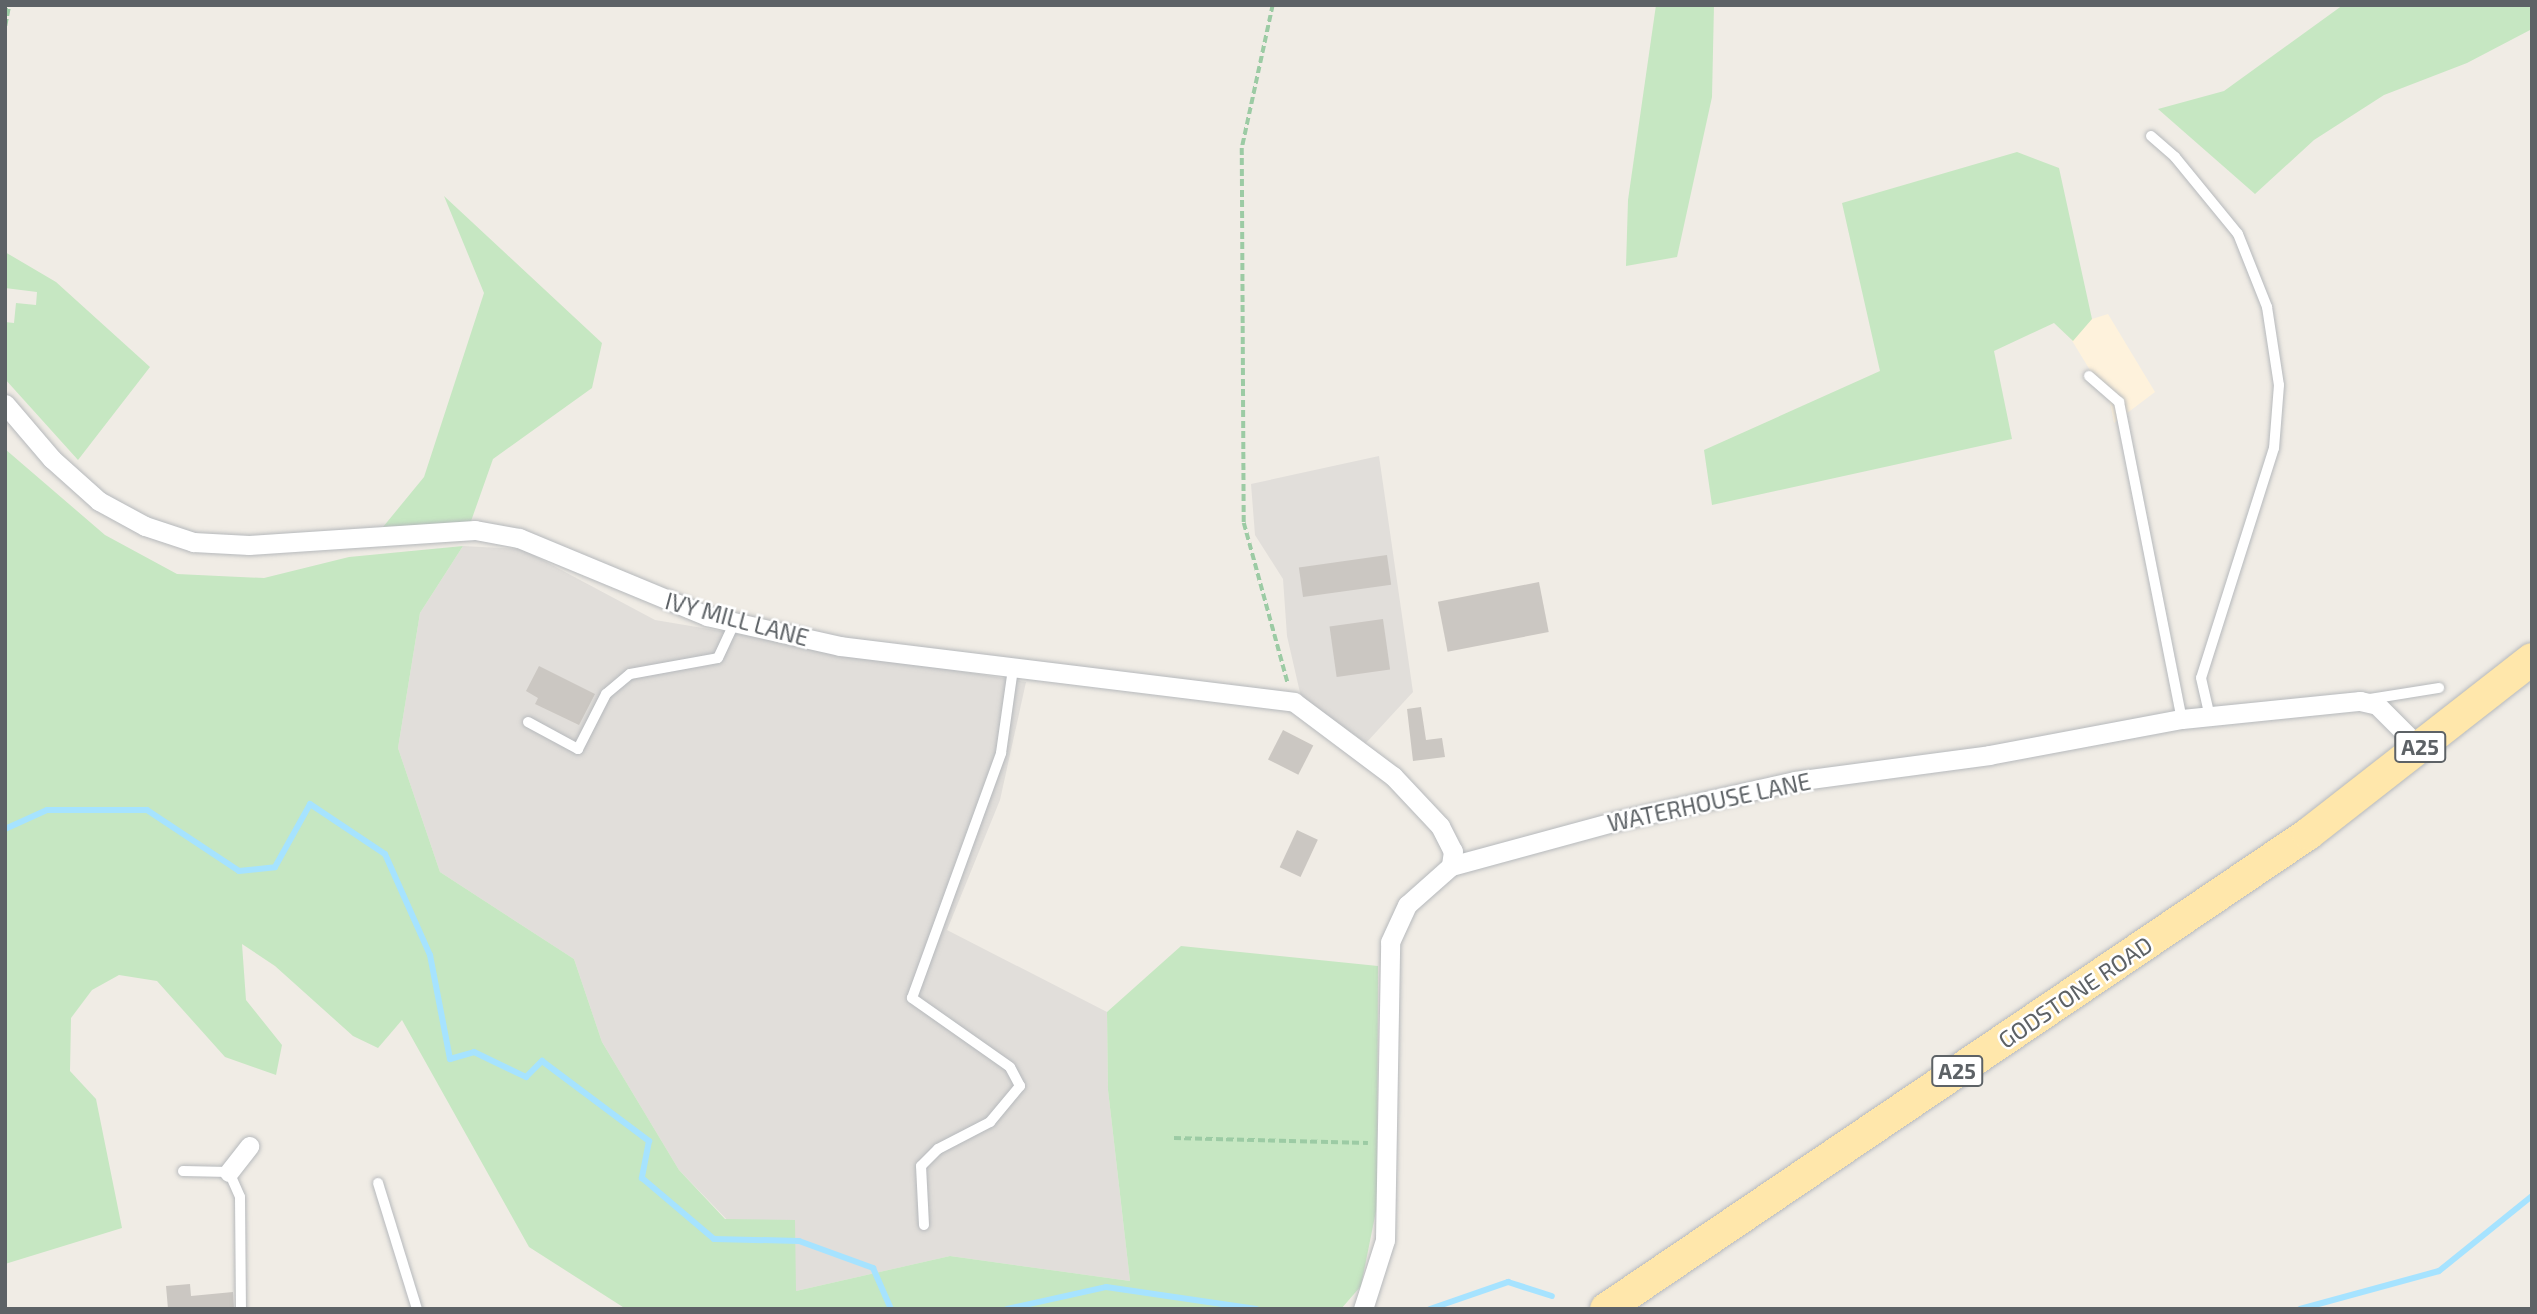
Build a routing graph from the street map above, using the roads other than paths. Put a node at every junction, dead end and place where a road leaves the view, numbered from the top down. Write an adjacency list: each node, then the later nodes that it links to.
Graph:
1 (2151, 136): 9 (lane)
2 (2088, 376): 10 (lane)
3 (5, 404): 4 (street, IVY MILL LANE)
4 (735, 622): 6 (street, IVY MILL LANE); 11 (lane)
5 (2532, 659): 12 (main road, GODSTONE ROAD / A25)
6 (1013, 669): 13 (street, IVY MILL LANE); 18 (lane)
7 (2439, 688): 8 (lane)
8 (2360, 701): 9 (street, WATERHOUSE LANE); 12 (street)
9 (2210, 716): 10 (street, WATERHOUSE LANE)
10 (2182, 719): 13 (street, WATERHOUSE LANE)
11 (528, 722)
12 (2420, 747): 22 (main road, GODSTONE ROAD / A25)
13 (1451, 866): 21 (street, WATERHOUSE LANE)
14 (248, 1146): 16 (street)
15 (183, 1171): 16 (lane)
16 (229, 1172): 19 (lane)
17 (378, 1183): 20 (lane)
18 (924, 1225)
19 (241, 1309)
20 (417, 1309)
21 (1363, 1309)
22 (1606, 1309)

